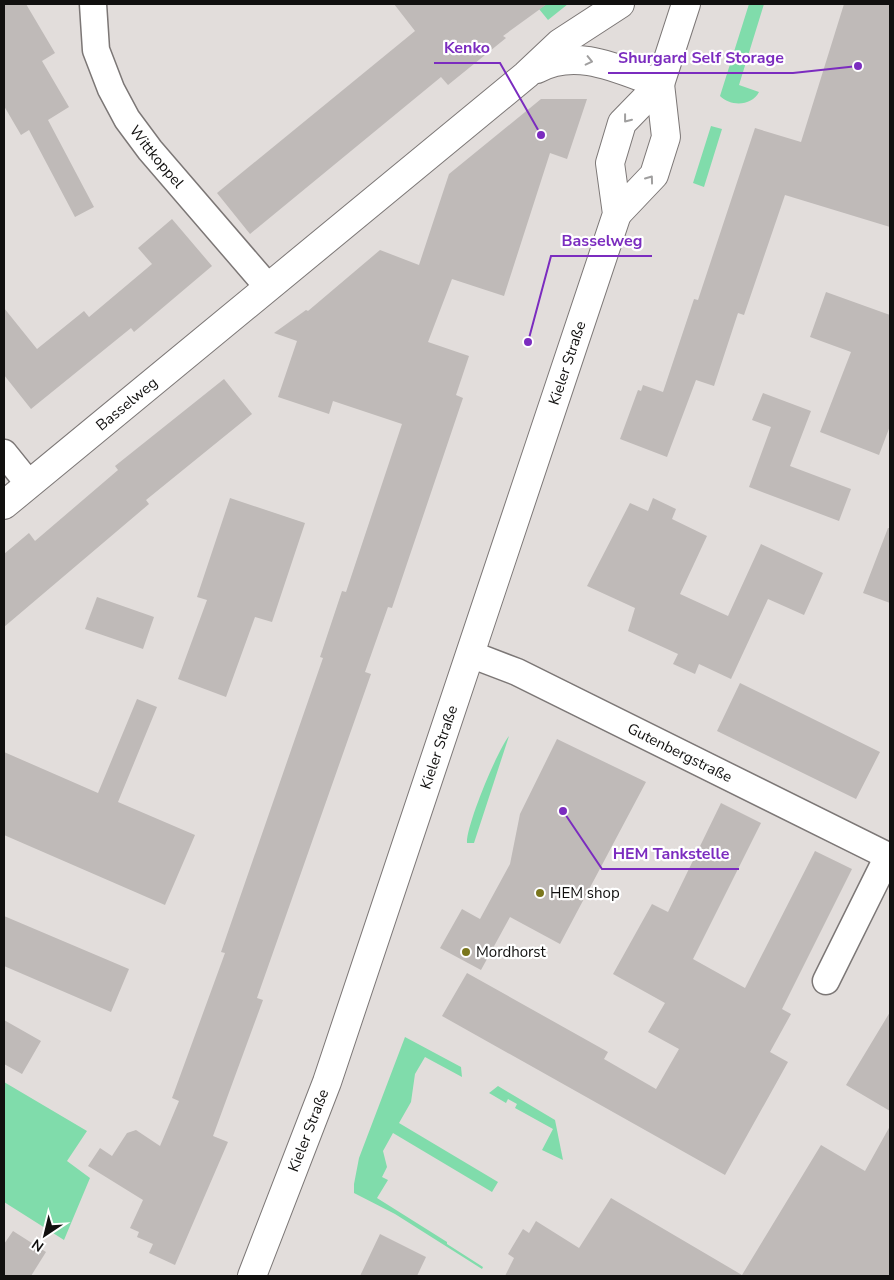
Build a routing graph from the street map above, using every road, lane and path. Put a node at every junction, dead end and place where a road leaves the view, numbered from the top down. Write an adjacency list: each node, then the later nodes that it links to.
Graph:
1 (93, 4): 7 (street, Wittkoppel)
2 (620, 4): 4 (main road, Basselweg)
3 (686, 4): 5 (main road, Kieler Straße)
4 (526, 75): 5 (main road, Basselweg, one-way to 5); 7 (main road, Basselweg)
5 (660, 84): 6 (main road, Kieler Straße, one-way to 5); 6 (main road, Kieler Straße, one-way to 6)
6 (617, 214): 11 (main road, Kieler Straße)
7 (268, 287): 9 (main road, Basselweg)
8 (4, 453): 9 (street)
9 (29, 484): 10 (main road, Basselweg)
10 (4, 504)
11 (470, 654): 12 (street, Gutenbergstraße); 14 (main road, Kieler Straße)
12 (889, 857): 13 (street, Gutenbergstraße)
13 (826, 981)
14 (252, 1276)

